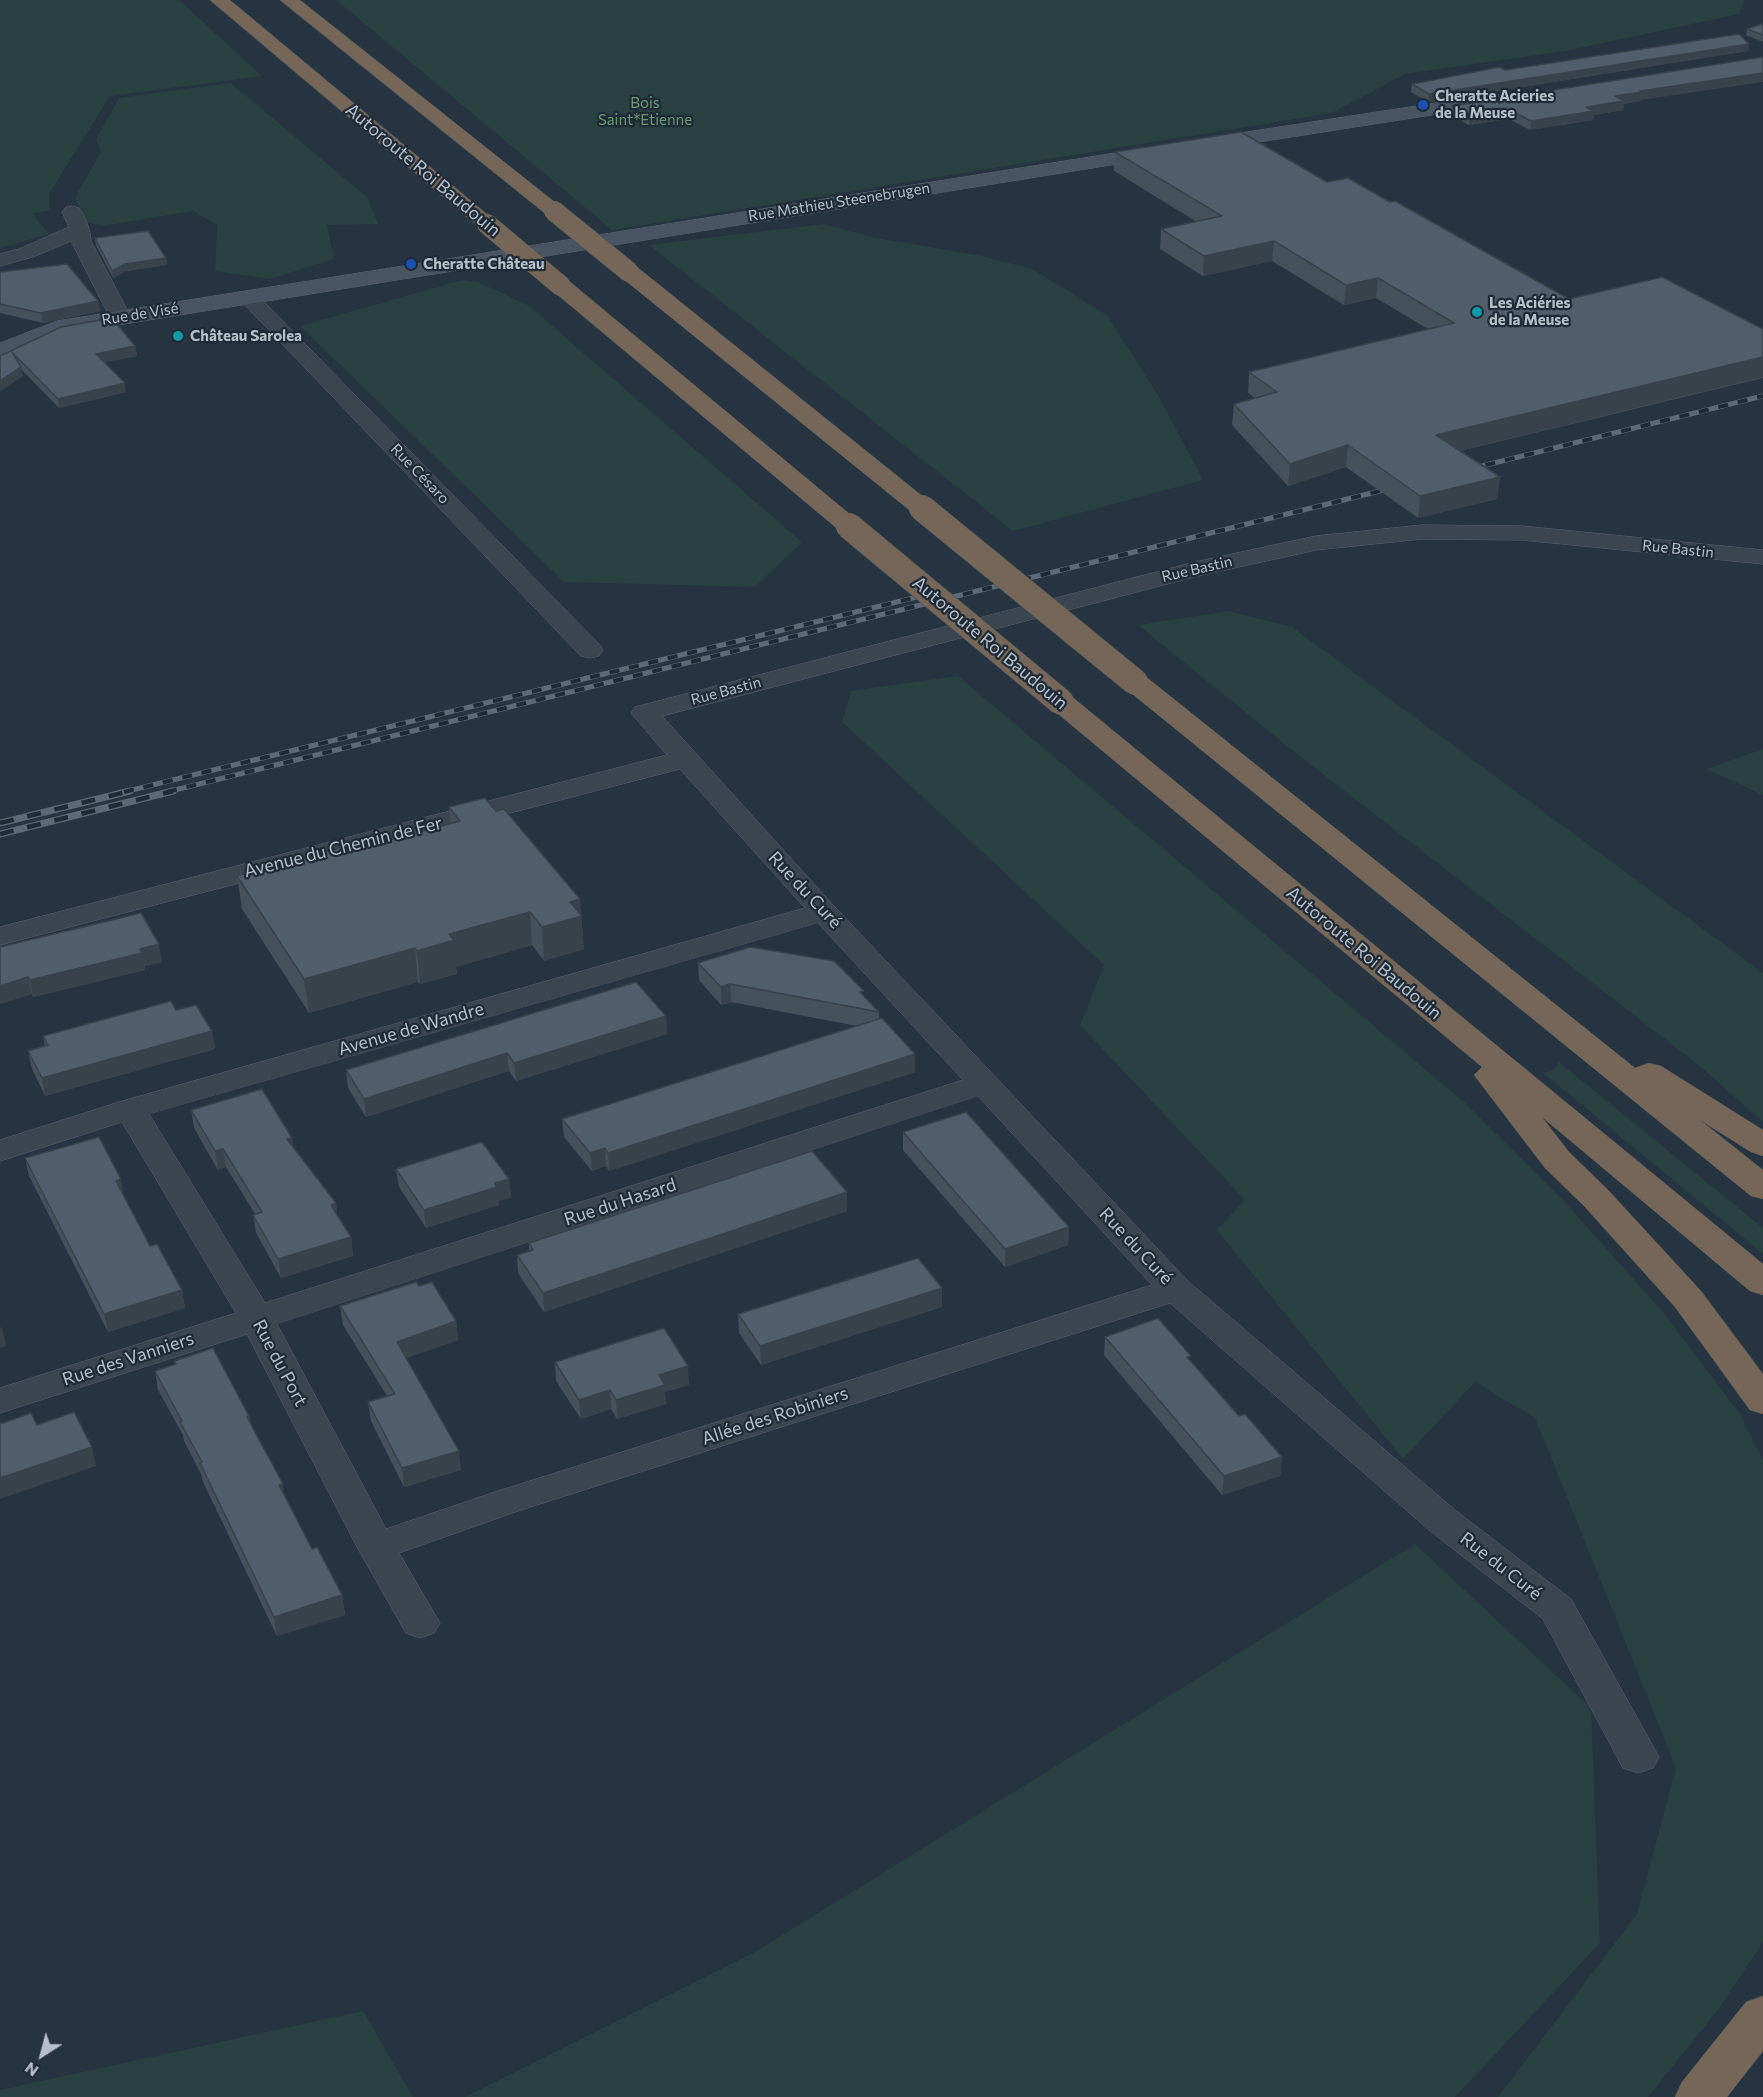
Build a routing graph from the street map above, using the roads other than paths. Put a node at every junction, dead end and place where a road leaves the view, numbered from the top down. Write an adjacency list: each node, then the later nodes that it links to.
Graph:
1 (219, 0): 15 (highway, Autoroute Roi Baudouin, bridge)
2 (289, 0): 14 (highway, bridge)
3 (1509, 98): 5 (street, Rue Mathieu Steenebrugen)
4 (0, 260): 6 (street)
5 (249, 298): 6 (street, Rue de Visé); 9 (street, Rue Césaro)
6 (120, 317): 7 (street, Rue de Visé)
7 (0, 351)
8 (1763, 557): 10 (street, Rue Bastin)
9 (590, 650)
10 (644, 713): 11 (street, Rue du Curé)
11 (686, 759): 12 (street, Rue du Curé); 13 (street, Avenue du Chemin de Fer)
12 (824, 912): 16 (street, Rue du Curé); 17 (street, Avenue de Wandre)
13 (0, 936)
14 (1518, 990): 18 (highway); 20 (highway)
15 (1454, 1027): 21 (highway, Autoroute Roi Baudouin); 25 (highway)
16 (983, 1084): 22 (street, Rue du Curé); 23 (street, Rue du Hasard)
17 (130, 1109): 19 (street, Avenue de Wandre); 23 (street, Rue du Port)
18 (1763, 1145)
19 (0, 1151)
20 (1763, 1188)
21 (1763, 1283)
22 (1176, 1289): 26 (street, Allée des Robiniers); 28 (street, Rue du Curé)
23 (256, 1317): 24 (street, Rue des Vanniers); 26 (street, Rue du Port)
24 (0, 1401)
25 (1763, 1401)
26 (376, 1546): 27 (street, Rue du Port)
27 (420, 1623)
28 (1638, 1757)
29 (1763, 2016): 30 (highway)
30 (1712, 2086)

